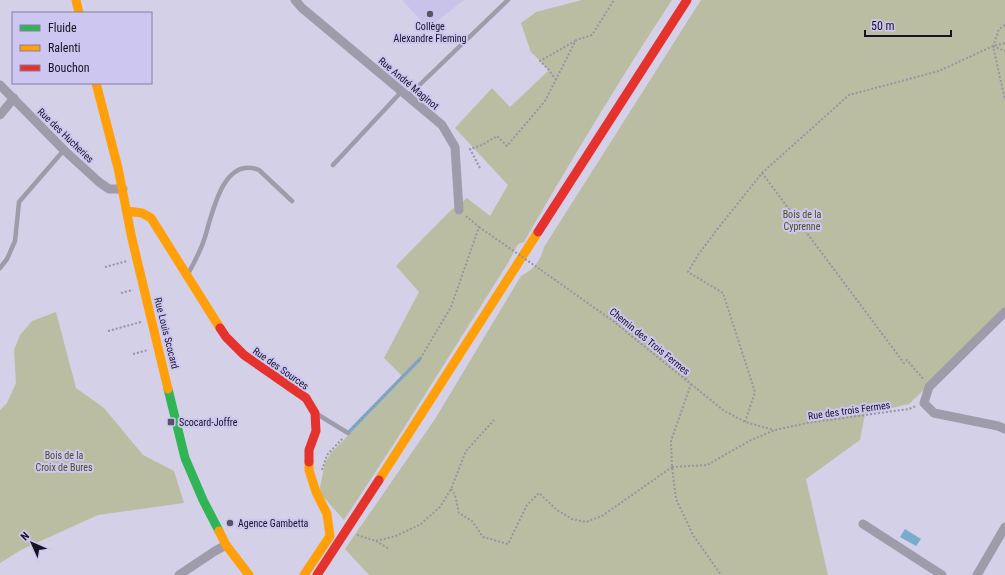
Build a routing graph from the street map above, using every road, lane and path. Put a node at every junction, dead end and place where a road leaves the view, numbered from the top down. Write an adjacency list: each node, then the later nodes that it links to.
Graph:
1 (76, 0): 6 (main road)
2 (295, 0): 15 (street, Rue André Maginot)
3 (508, 0): 15 (lane)
4 (614, 0): 8 (path)
5 (688, 0): 56 (main road, bridge)
6 (79, 12)
7 (1005, 25): 10 (path)
8 (576, 40): 12 (path); 12 (path)
9 (1005, 42): 10 (path)
10 (993, 46): 11 (path); 17 (path); 22 (path)
11 (1005, 51)
12 (556, 80): 21 (path)
13 (96, 84): 23 (main road, Rue Louis Scocard)
14 (0, 85): 16 (street, Rue des Hucheries)
15 (405, 94): 20 (lane); 25 (street, Rue André Maginot)
16 (14, 98): 18 (street); 19 (street, Rue des Hucheries)
17 (1005, 100)
18 (0, 115)
19 (64, 150): 23 (street, Rue des Hucheries); 30 (lane)
20 (333, 165)
21 (480, 168)
22 (762, 173): 36 (path); 40 (path)
23 (123, 189): 26 (main road, Rue Louis Scocard)
24 (292, 201): 31 (lane)
25 (459, 210): 27 (path, Chemin des Trois Fermes)
26 (127, 211): 28 (main road, Rue Louis Scocard); 31 (main road, Rue des Sources)
27 (479, 227): 35 (path, Chemin des Trois Fermes, bridge); 43 (path)
28 (137, 259): 29 (path); 33 (main road, Rue Louis Scocard)
29 (105, 267)
30 (0, 268)
31 (187, 275): 38 (main road, Rue des Sources)
32 (1005, 312): 36 (street)
33 (152, 319): 34 (path); 51 (main road, Rue Louis Scocard)
34 (108, 331)
35 (691, 384): 40 (path); 44 (path, Chemin des Trois Fermes)
36 (929, 387): 37 (street)
37 (924, 403): 41 (street); 42 (path, Rue des trois Fermes)
38 (315, 413): 43 (lane); 55 (main road)
39 (494, 420): 46 (path)
40 (745, 422): 42 (path)
41 (1005, 429)
42 (775, 430): 44 (path)
43 (348, 433): 45 (path)
44 (672, 466): 46 (path); 57 (path, Chemin des Trois Fermes)
45 (322, 470)
46 (451, 489): 50 (path)
47 (863, 524): 58 (street)
48 (1005, 527): 59 (street)
49 (355, 534): 50 (path)
50 (376, 541): 52 (path)
51 (226, 545): 53 (street); 54 (main road, Rue Louis Scocard)
52 (389, 550)
53 (179, 575)
54 (249, 575)
55 (304, 575)
56 (317, 575)
57 (721, 575)
58 (942, 575)
59 (977, 575)

